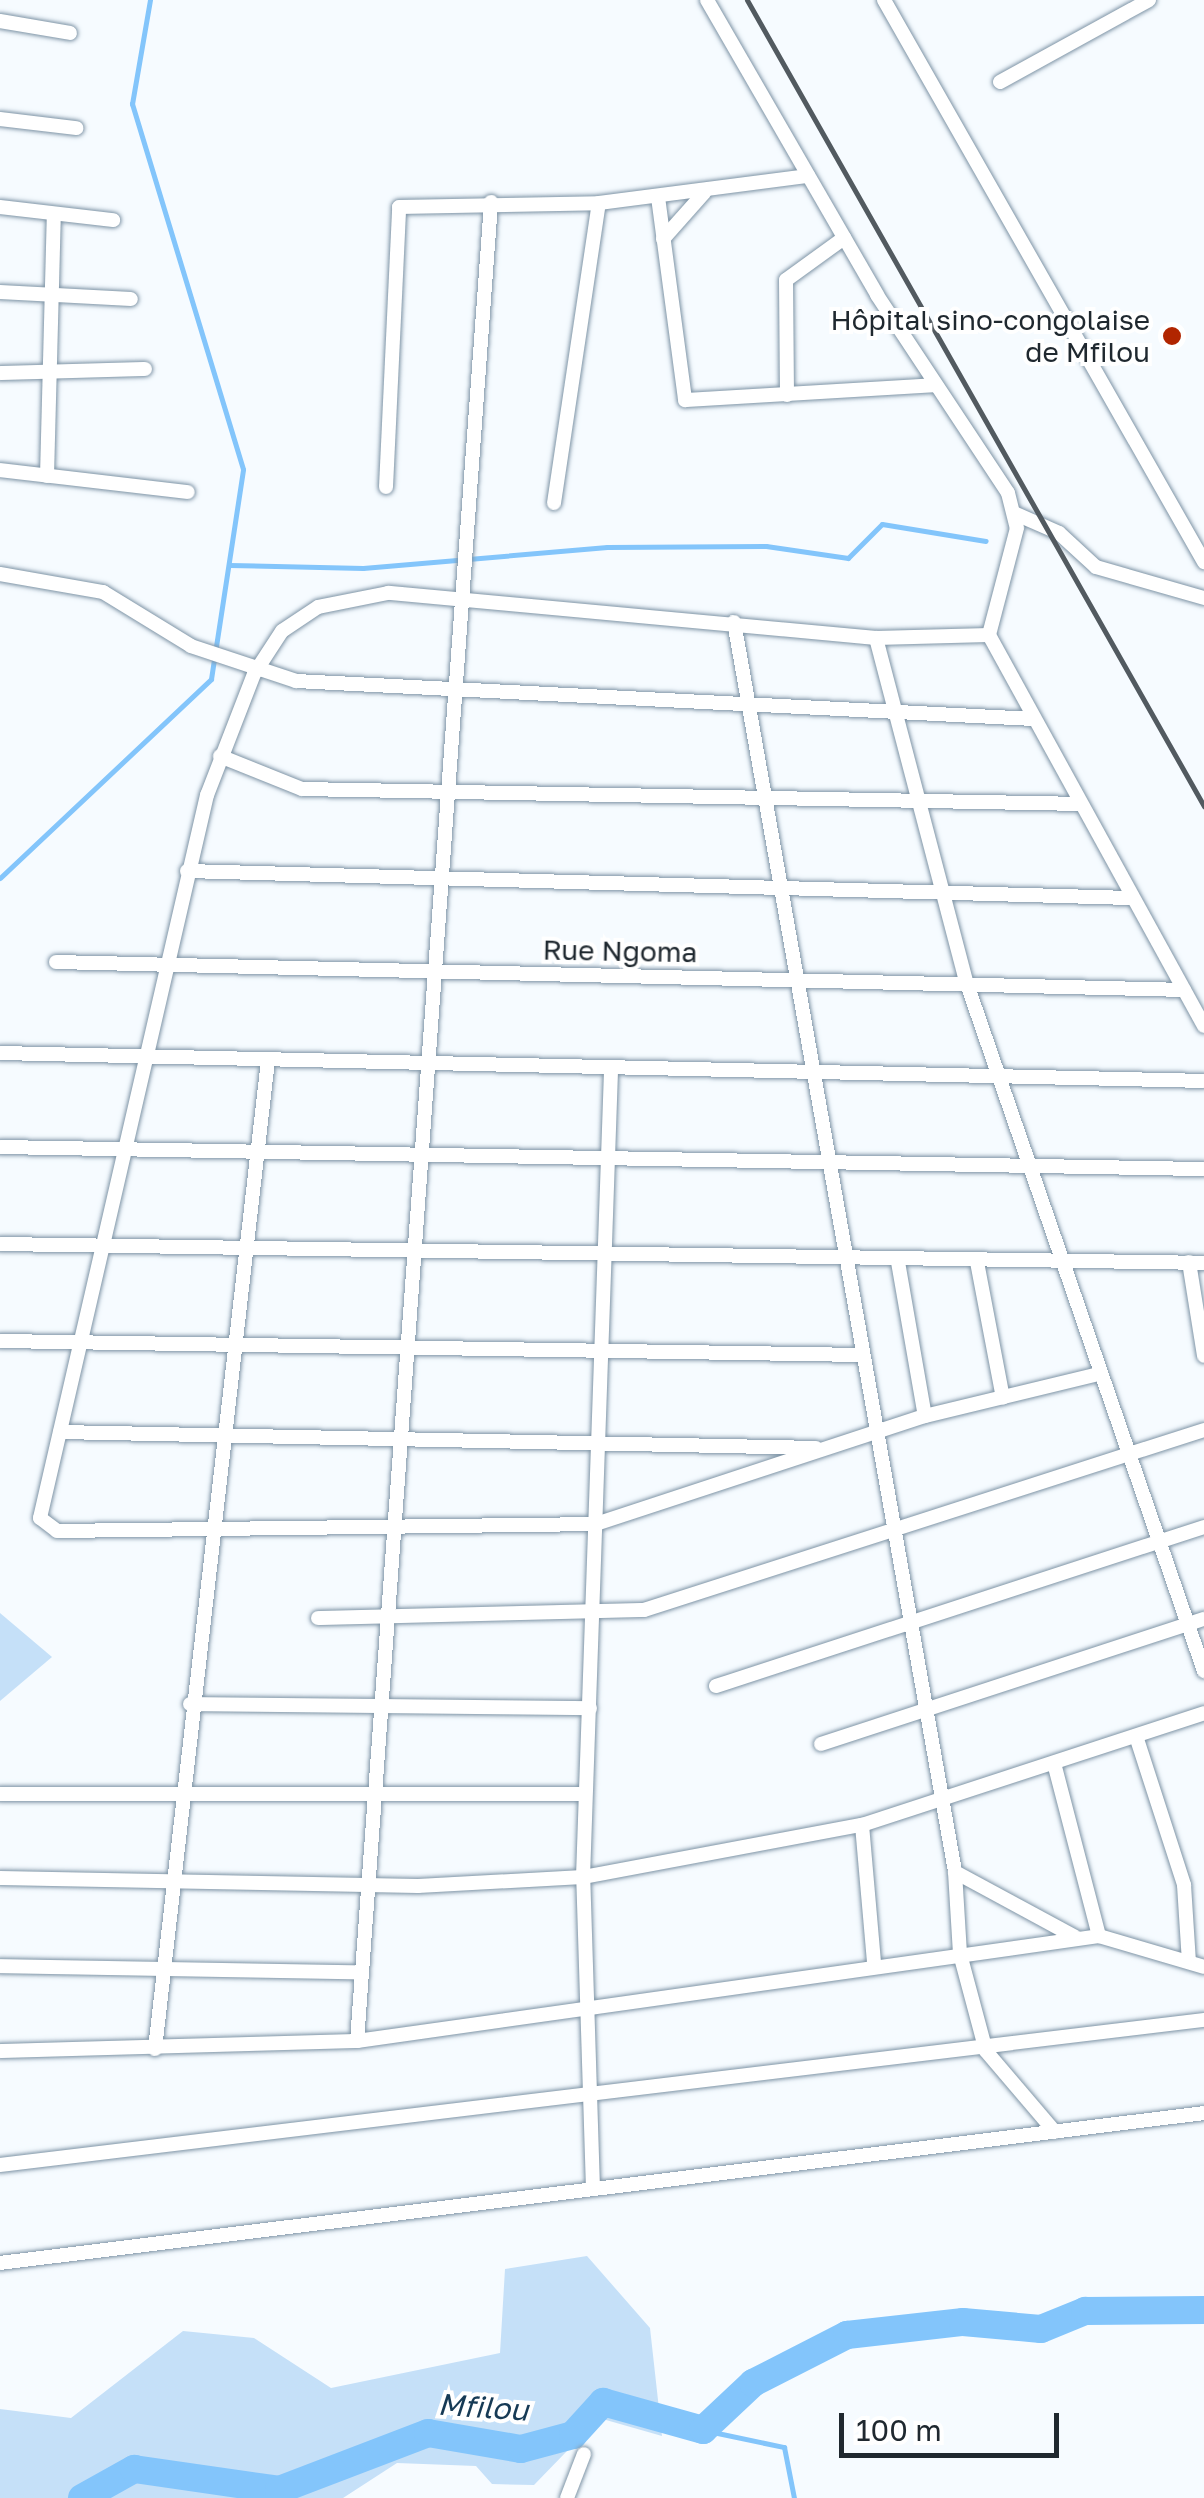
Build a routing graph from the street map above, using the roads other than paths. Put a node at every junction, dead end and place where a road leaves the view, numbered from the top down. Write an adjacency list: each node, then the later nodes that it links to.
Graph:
1 (707, 0): 10 (street)
2 (904, 0): 4 (street)
3 (1149, 0): 7 (street)
4 (886, 3): 34 (street)
5 (0, 21): 6 (street)
6 (70, 33)
7 (1000, 82)
8 (0, 119): 9 (street)
9 (76, 128)
10 (808, 176): 11 (street); 18 (street)
11 (704, 193): 12 (street); 19 (street)
12 (658, 197): 14 (street); 19 (street)
13 (491, 202): 14 (street); 30 (street); 36 (street)
14 (598, 202): 32 (street)
15 (0, 207): 16 (street)
16 (54, 214): 17 (street); 21 (street)
17 (113, 220)
18 (844, 238): 26 (street); 27 (street)
19 (663, 239): 27 (street)
20 (0, 292): 21 (street)
21 (52, 297): 22 (street); 24 (street)
22 (130, 299)
23 (145, 370): 24 (street)
24 (53, 372): 25 (street); 29 (street)
25 (0, 373)
26 (935, 385): 27 (street); 33 (street)
27 (787, 395)
28 (0, 470): 29 (street)
29 (46, 476): 31 (street)
30 (386, 486)
31 (188, 492)
32 (554, 503)
33 (1016, 514): 37 (street); 39 (street)
34 (1204, 562)
35 (0, 574): 41 (street)
36 (461, 598): 38 (street); 41 (street); 42 (street)
37 (1204, 598)
38 (734, 622): 40 (street); 43 (street)
39 (989, 635): 40 (street); 45 (street)
40 (876, 638): 44 (street)
41 (254, 674): 42 (street); 46 (street)
42 (453, 694): 43 (street); 47 (street)
43 (749, 708): 44 (street); 48 (street)
44 (890, 713): 45 (street); 49 (street)
45 (1033, 719): 50 (street)
46 (220, 756): 47 (street); 51 (street)
47 (452, 786): 48 (street); 52 (street)
48 (761, 800): 49 (street); 53 (street)
49 (914, 801): 50 (street); 54 (street)
50 (1080, 804): 55 (street)
51 (187, 871): 52 (street); 57 (street)
52 (443, 878): 53 (street); 58 (street)
53 (775, 890): 54 (street); 59 (street)
54 (943, 896): 55 (street); 60 (street)
55 (1132, 898): 61 (street)
56 (56, 962): 57 (street, Rue Ngoma)
57 (163, 968): 58 (street, Rue Ngoma); 64 (street)
58 (437, 972): 59 (street, Rue Ngoma); 66 (street)
59 (794, 981): 60 (street, Rue Ngoma); 68 (street)
60 (966, 981): 61 (street, Rue Ngoma); 70 (street)
61 (1184, 990): 62 (street)
62 (1204, 1026)
63 (0, 1054): 64 (street)
64 (143, 1058): 65 (street); 72 (street)
65 (268, 1061): 66 (street); 73 (street)
66 (429, 1064): 67 (street); 74 (street)
67 (611, 1070): 68 (street); 75 (street)
68 (811, 1074): 70 (street); 76 (street)
69 (1204, 1081): 70 (street)
70 (1003, 1082): 78 (street)
71 (0, 1147): 72 (street)
72 (121, 1151): 73 (street); 80 (street)
73 (258, 1156): 74 (street); 82 (street)
74 (422, 1160): 75 (street); 81 (street)
75 (604, 1164): 76 (street); 83 (street)
76 (826, 1167): 78 (street); 88 (street)
77 (1204, 1169): 78 (street)
78 (1033, 1171): 84 (street)
79 (0, 1244): 80 (street)
80 (100, 1247): 82 (street); 90 (street)
81 (414, 1250): 82 (street); 83 (street); 92 (street)
82 (247, 1252): 91 (street)
83 (600, 1256): 88 (street); 93 (street)
84 (1060, 1260): 86 (street); 87 (street); 96 (street)
85 (898, 1262): 86 (street); 88 (street); 98 (street)
86 (977, 1262): 97 (street)
87 (1196, 1263): 95 (street)
88 (842, 1264): 94 (street)
89 (0, 1341): 90 (street)
90 (81, 1343): 91 (street); 100 (street)
91 (236, 1344): 92 (street); 102 (street)
92 (407, 1348): 93 (street); 103 (street)
93 (600, 1350): 94 (street); 104 (street)
94 (858, 1356): 101 (street)
95 (1204, 1356)
96 (1098, 1374): 97 (street); 106 (street)
97 (1004, 1398): 98 (street)
98 (925, 1416): 101 (street)
99 (1204, 1430): 106 (street)
100 (60, 1432): 102 (street); 109 (street)
101 (872, 1434): 105 (street); 111 (street)
102 (223, 1437): 103 (street); 109 (street)
103 (400, 1439): 104 (street); 110 (street)
104 (598, 1440): 105 (street); 107 (street)
105 (822, 1448): 107 (street)
106 (1125, 1455): 111 (street); 112 (street)
107 (596, 1524): 110 (street); 114 (street)
108 (1204, 1526): 112 (street)
109 (213, 1527): 110 (street); 121 (street)
110 (394, 1529): 117 (street)
111 (890, 1533): 114 (street); 115 (street)
112 (1156, 1541): 115 (street); 118 (street)
113 (318, 1618): 117 (street)
114 (593, 1618): 117 (street); 123 (street)
115 (905, 1618): 120 (street); 124 (street)
116 (1204, 1619): 118 (street)
117 (385, 1620): 122 (street)
118 (1186, 1625): 119 (street); 124 (street)
119 (1204, 1671)
120 (716, 1686)
121 (190, 1704): 122 (street); 129 (street)
122 (380, 1704): 123 (street); 131 (street)
123 (590, 1708): 132 (street)
124 (922, 1713): 127 (street); 133 (street)
125 (1204, 1713): 126 (street)
126 (1136, 1736): 128 (street); 144 (street)
127 (821, 1744)
128 (1054, 1764): 133 (street); 140 (street)
129 (184, 1790): 130 (street); 131 (street); 138 (street)
130 (0, 1794)
131 (372, 1794): 132 (street); 139 (street)
132 (586, 1794): 136 (street)
133 (939, 1799): 134 (street); 135 (street)
134 (862, 1824): 136 (street); 143 (street)
135 (955, 1872): 141 (street); 142 (street)
136 (583, 1877): 139 (street); 149 (street)
137 (0, 1878): 138 (street)
138 (176, 1881): 139 (street); 147 (street)
139 (365, 1884): 148 (street)
140 (1099, 1936): 141 (street); 144 (street)
141 (1075, 1938): 142 (street)
142 (960, 1954): 143 (street); 154 (street)
143 (874, 1962): 149 (street)
144 (1188, 1962): 146 (street)
145 (0, 1966): 147 (street)
146 (1204, 1967)
147 (162, 1970): 148 (street); 152 (street)
148 (359, 1972): 151 (street)
149 (581, 2006): 151 (street); 155 (street)
150 (1204, 2020): 154 (street)
151 (357, 2041): 152 (street)
152 (156, 2049): 153 (street)
153 (0, 2051)
154 (986, 2051): 155 (street); 157 (street)
155 (586, 2100): 158 (street); 159 (street)
156 (1204, 2113): 157 (street)
157 (1055, 2132): 159 (street)
158 (0, 2165)
159 (594, 2189): 160 (street)
160 (0, 2263)
161 (584, 2454): 162 (street)
162 (567, 2498)

